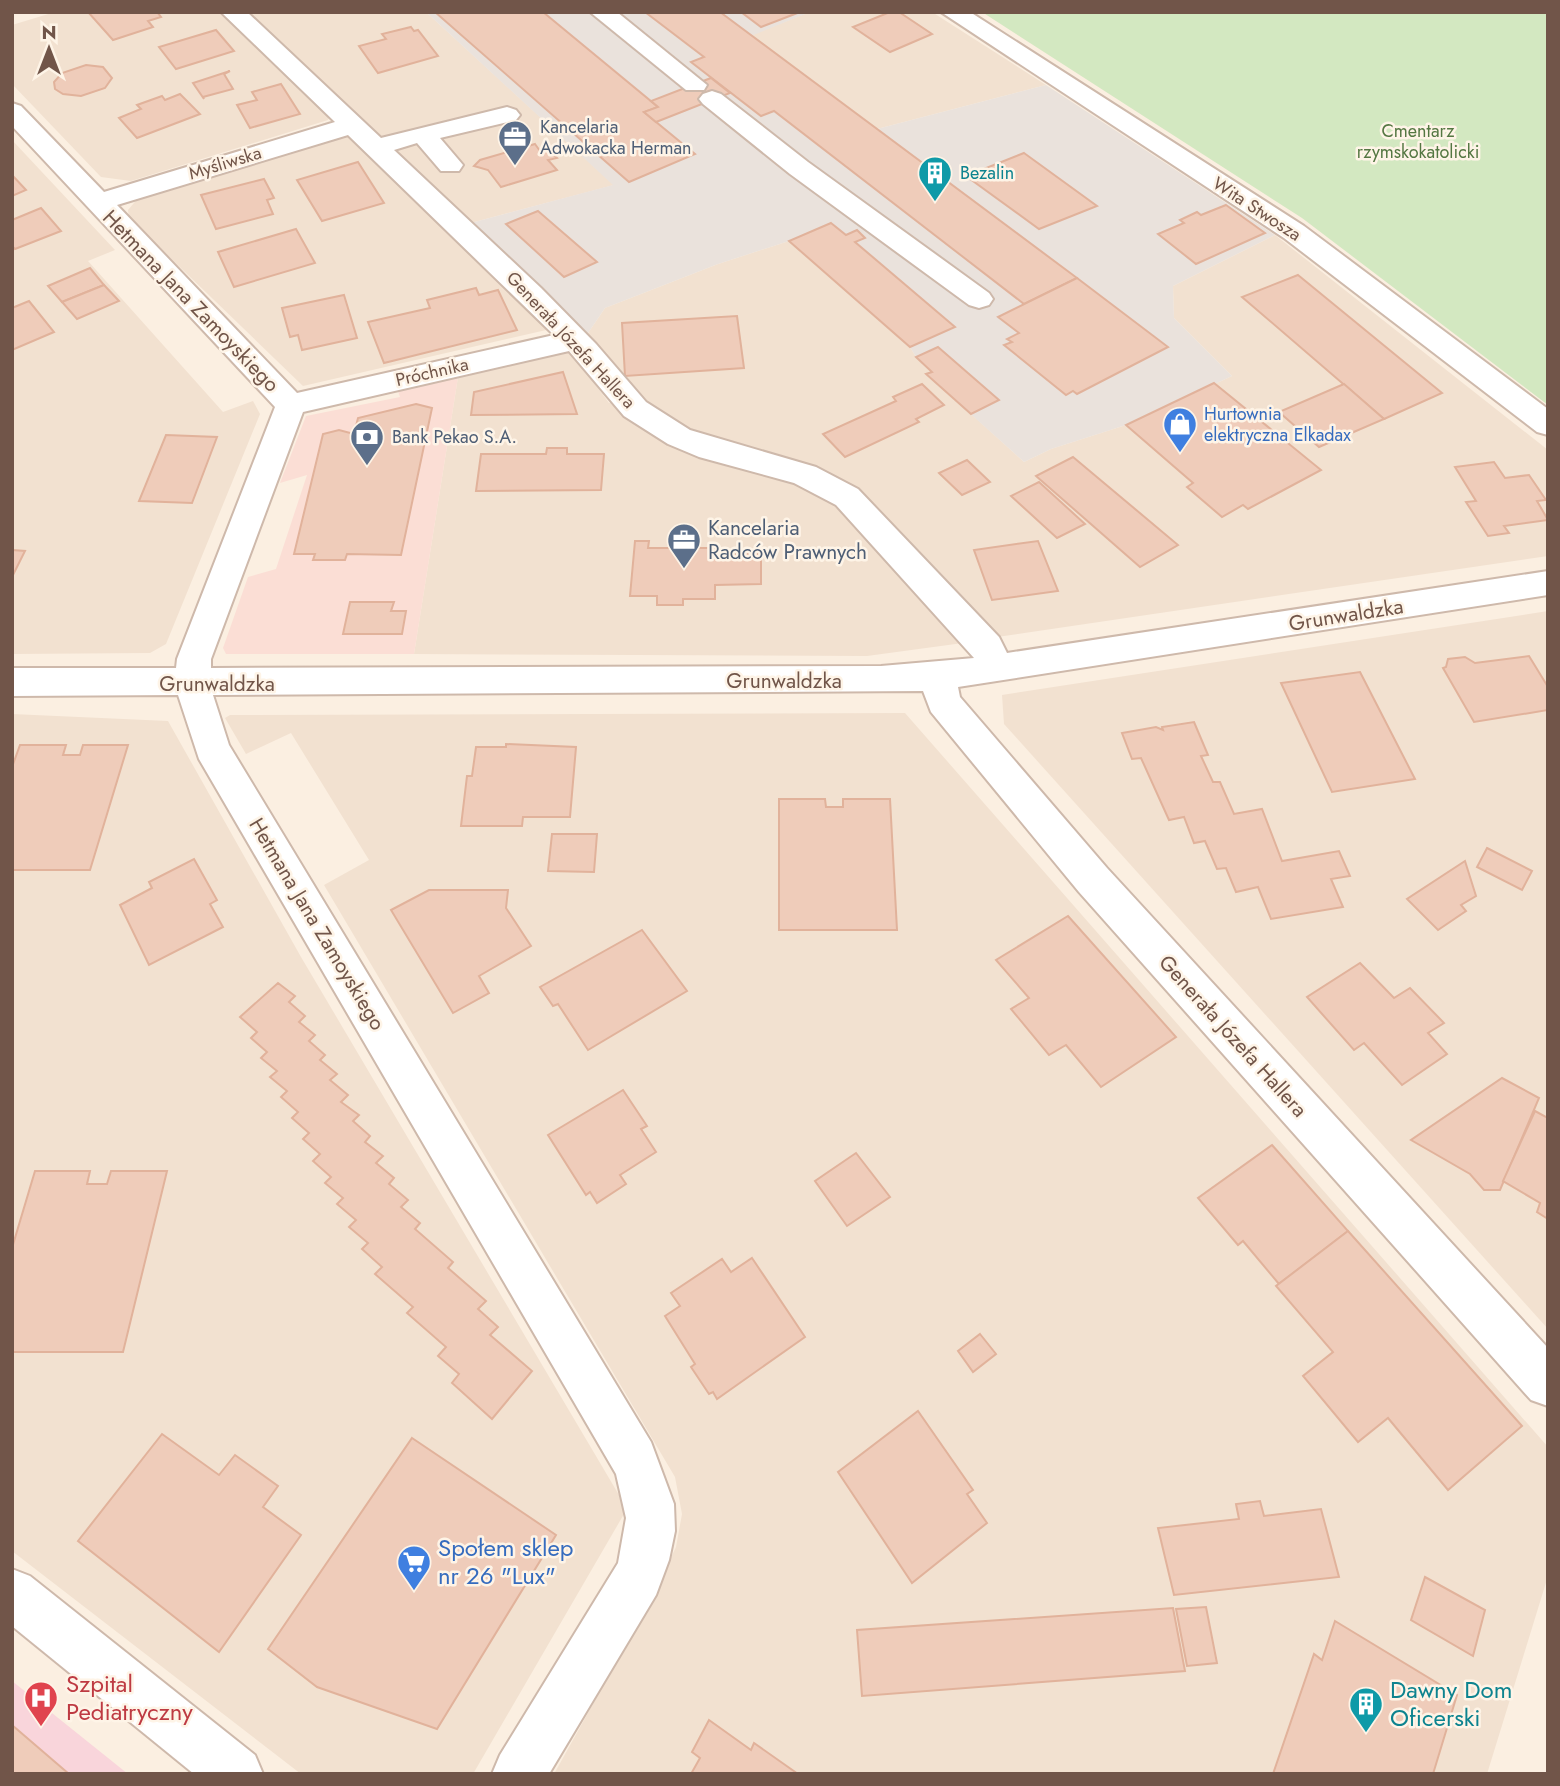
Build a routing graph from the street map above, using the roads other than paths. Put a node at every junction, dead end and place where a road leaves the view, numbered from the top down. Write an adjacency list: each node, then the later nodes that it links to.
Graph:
1 (233, 12): 6 (street, Generała Józefa Hallera)
2 (603, 12): 11 (street)
3 (953, 12): 14 (street, Wita Stwosza)
4 (12, 111): 10 (street, Hetmana Jana Zamoyskiego)
5 (507, 115): 7 (street)
6 (352, 125): 8 (street, Generała Józefa Hallera); 10 (street, Myśliwska)
7 (423, 134): 8 (street); 9 (street)
8 (377, 148): 12 (street, Generała Józefa Hallera)
9 (450, 164)
10 (97, 202): 13 (street, Hetmana Jana Zamoyskiego)
11 (979, 299)
12 (574, 340): 13 (street, Próchnika); 16 (street, Generała Józefa Hallera)
13 (291, 405): 19 (street, Hetmana Jana Zamoyskiego)
14 (1548, 425)
15 (1548, 583): 16 (street, Grunwaldzka)
16 (996, 669): 17 (street, Grunwaldzka)
17 (938, 677): 19 (street, Grunwaldzka); 20 (street, Generała Józefa Hallera)
18 (12, 682): 19 (street, Grunwaldzka)
19 (191, 684): 23 (street, Hetmana Jana Zamoyskiego)
20 (1548, 1382)
21 (12, 1594): 22 (street)
22 (236, 1774)
23 (519, 1774)

